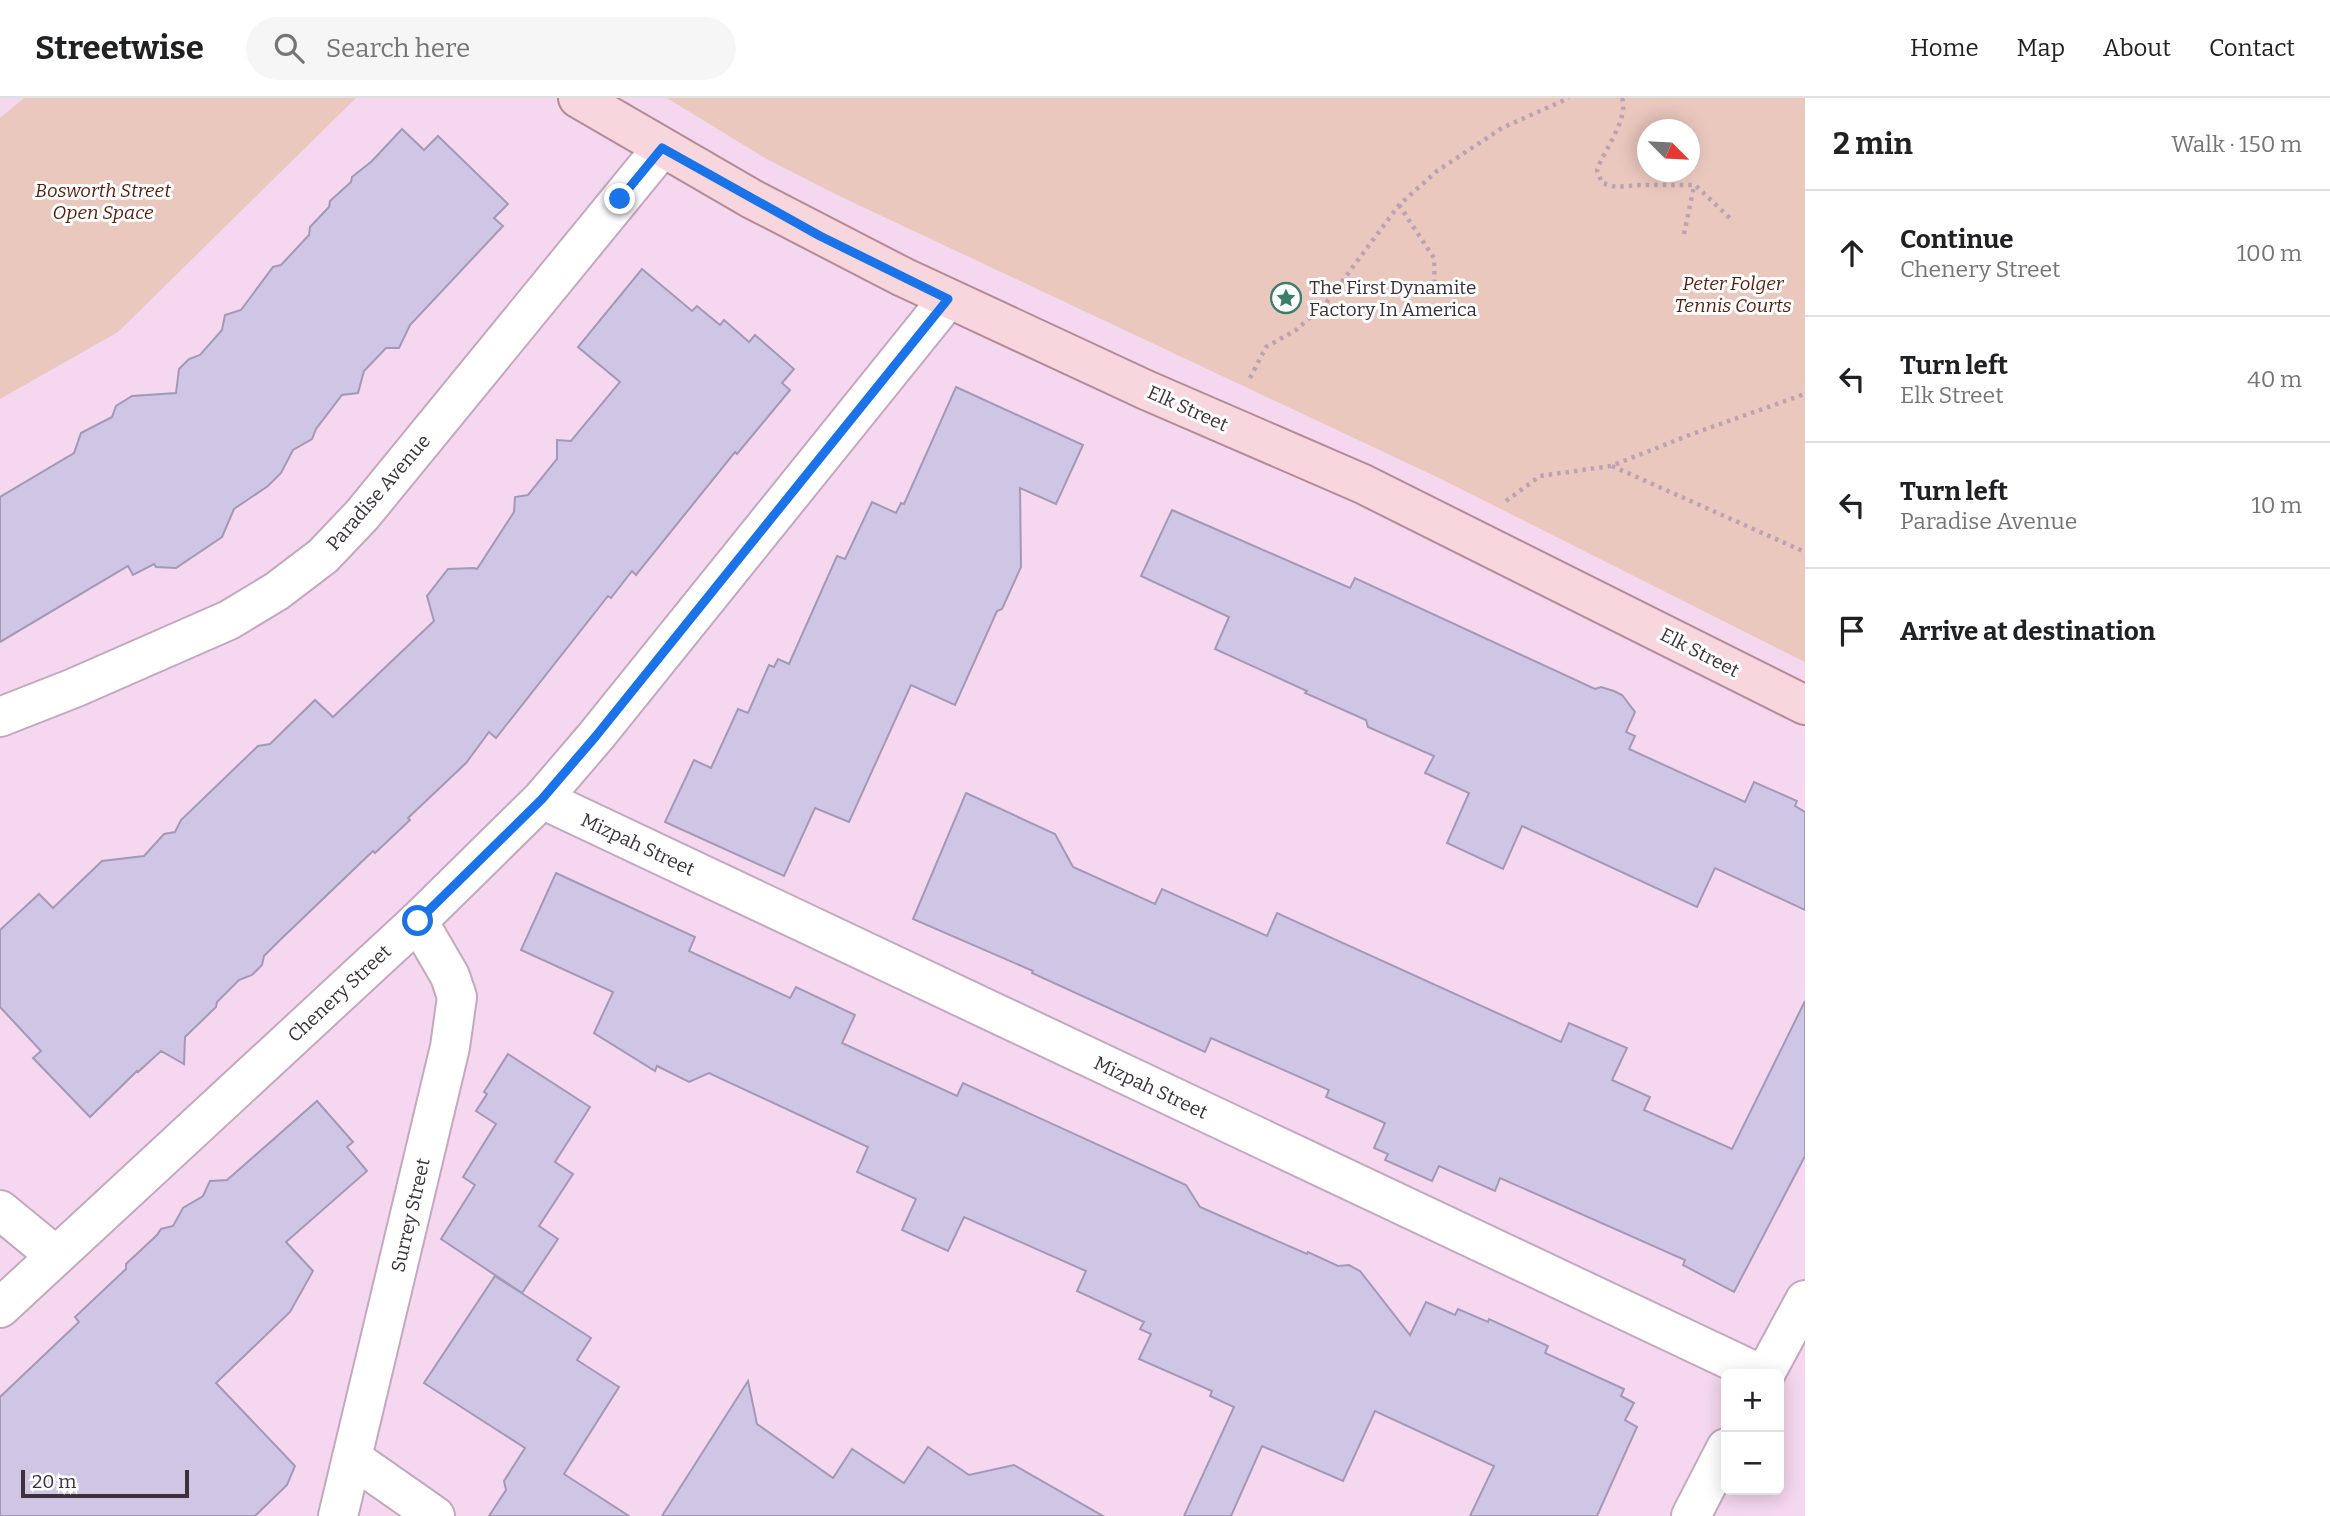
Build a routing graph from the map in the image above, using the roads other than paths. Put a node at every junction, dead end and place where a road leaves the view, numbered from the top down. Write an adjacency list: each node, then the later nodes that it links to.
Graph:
1 (578, 98): 2 (main road, Elk Street)
2 (662, 148): 3 (main road, Elk Street); 5 (street, Paradise Avenue)
3 (948, 299): 4 (main road, Elk Street); 6 (street, Chenery Street)
4 (1805, 705)
5 (0, 717)
6 (542, 799): 7 (street, Chenery Street); 12 (street, Mizpah Street)
7 (418, 921): 9 (street, Chenery Street); 14 (street, Surrey Street)
8 (0, 1210): 9 (street)
9 (56, 1256): 11 (street, Chenery Street)
10 (1805, 1300): 13 (street)
11 (0, 1308)
12 (1748, 1369)
13 (1768, 1369)
14 (352, 1458): 16 (street, Surrey Street); 17 (street)
15 (1721, 1458): 18 (street)
16 (338, 1516)
17 (435, 1516)
18 (1691, 1516)

